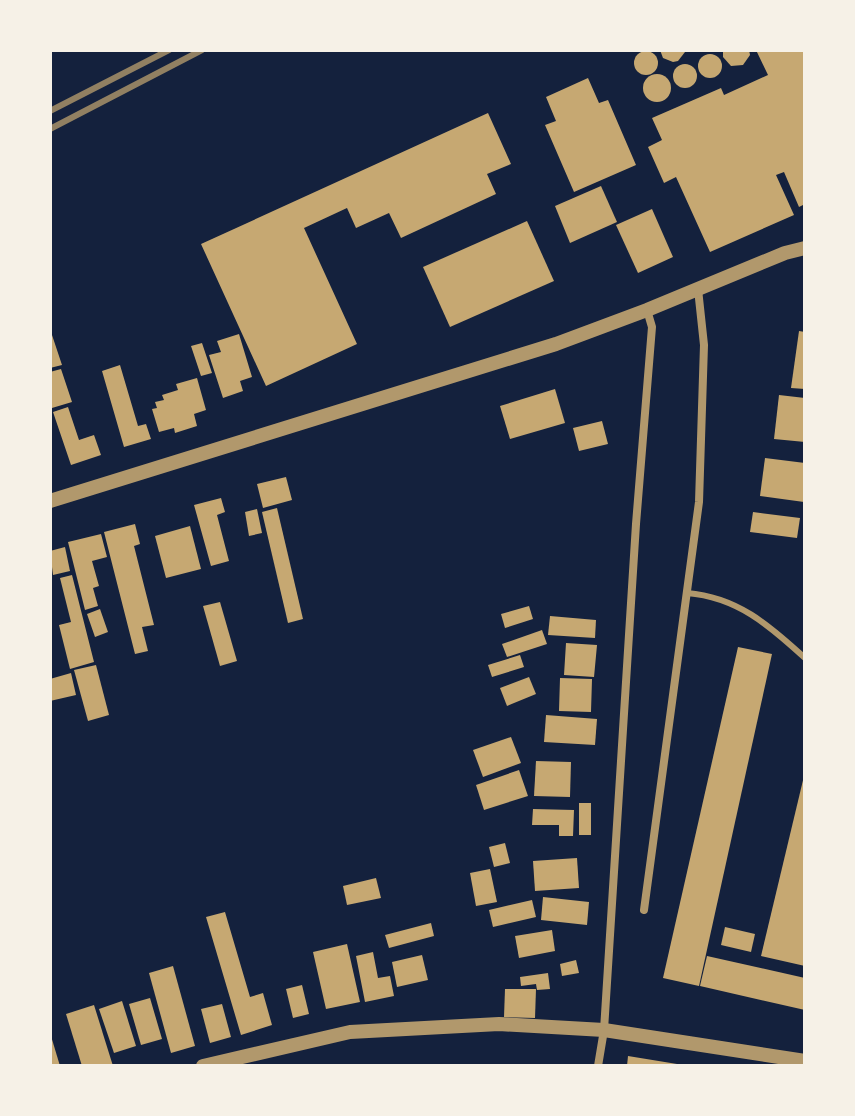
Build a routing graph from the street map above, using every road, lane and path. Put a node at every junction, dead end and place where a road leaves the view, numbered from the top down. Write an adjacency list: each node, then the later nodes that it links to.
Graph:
1 (805, 248): 2 (street)
2 (698, 289): 3 (street); 5 (street)
3 (647, 310): 4 (street); 8 (street)
4 (50, 501)
5 (687, 593): 6 (lane); 7 (street)
6 (804, 657)
7 (644, 910)
8 (604, 1030): 9 (street); 10 (street); 11 (street)
9 (805, 1061)
10 (203, 1066)
11 (598, 1066)

